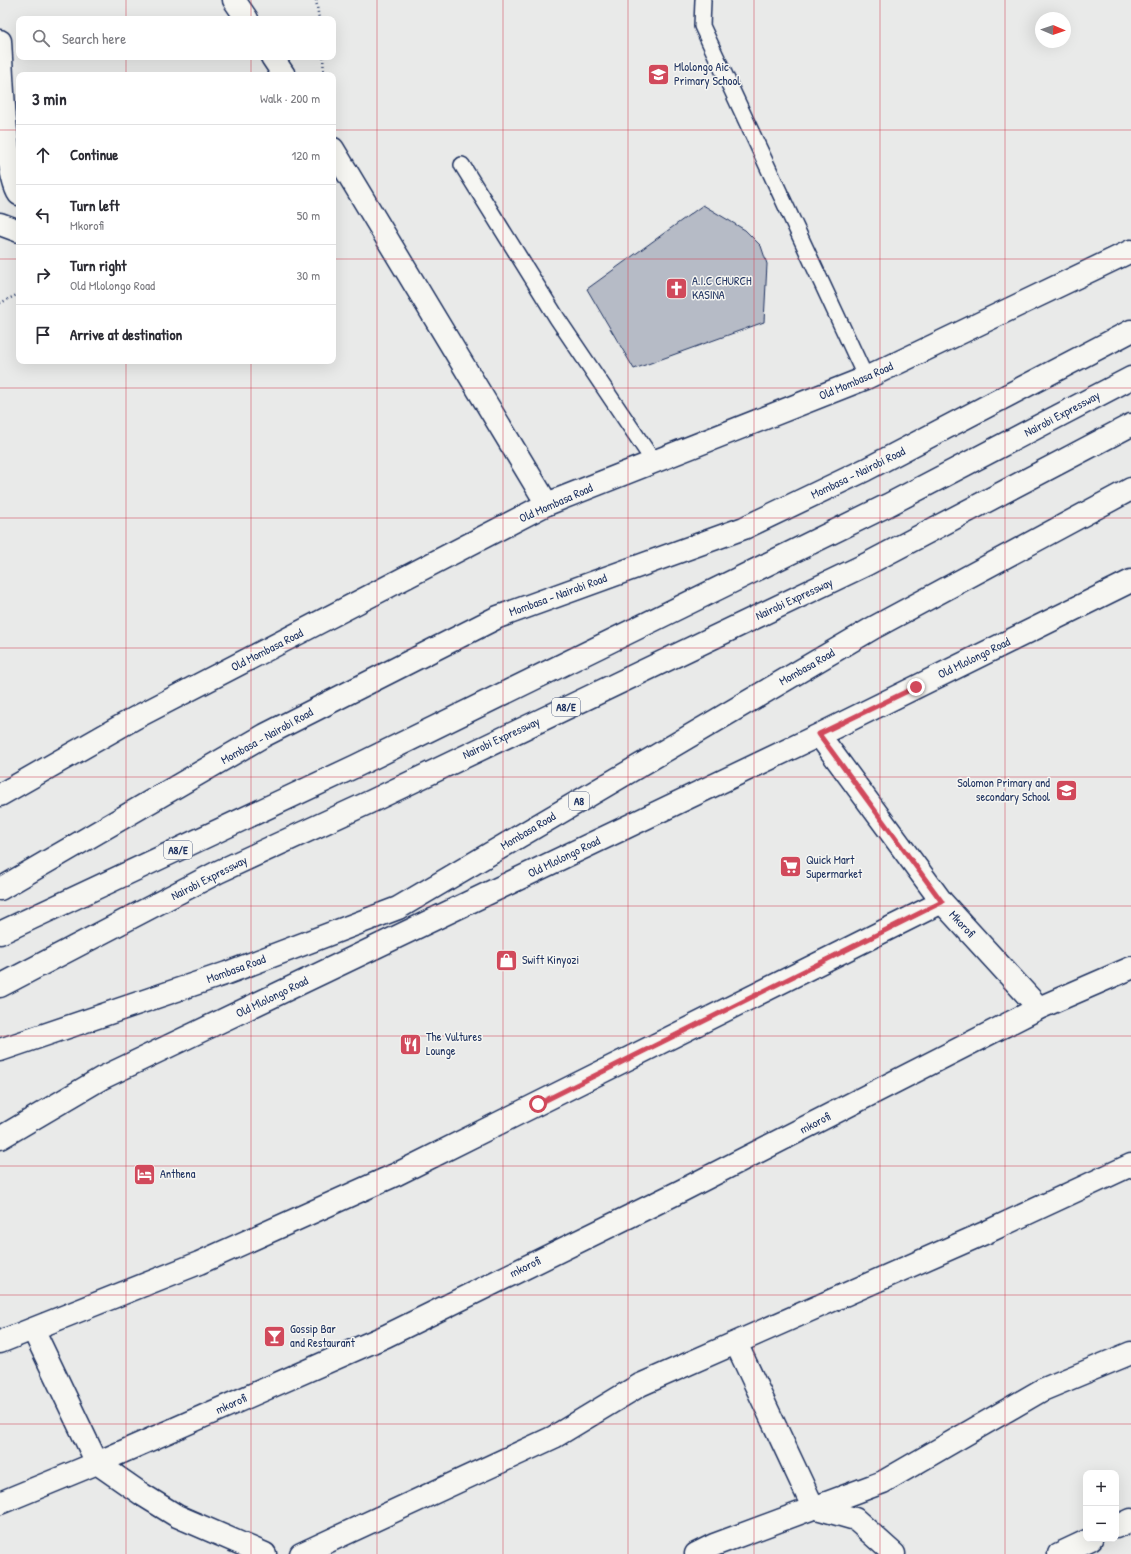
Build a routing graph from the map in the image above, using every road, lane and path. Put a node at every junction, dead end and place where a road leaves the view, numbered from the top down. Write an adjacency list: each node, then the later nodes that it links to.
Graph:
1 (234, 0): 4 (main road)
2 (316, 0): 5 (path)
3 (703, 0): 20 (lane)
4 (245, 16)
5 (319, 16)
6 (0, 41): 13 (main road)
7 (274, 60): 9 (main road)
8 (323, 60): 10 (path)
9 (282, 72)
10 (324, 72)
11 (336, 154): 25 (main road)
12 (462, 165): 23 (lane)
13 (16, 188)
14 (0, 224): 15 (main road)
15 (16, 230)
16 (1131, 251): 20 (main road, Old Mombasa Road)
17 (16, 295): 18 (path)
18 (0, 303)
19 (1131, 331): 29 (main road, Mombasa - Nairobi Road)
20 (866, 378): 23 (main road, Old Mombasa Road)
21 (1131, 378): 31 (main road, Nairobi Expressway / A8/E)
22 (1131, 425): 33 (main road, Nairobi Expressway / A8/E)
23 (654, 462): 25 (main road, Old Mombasa Road)
24 (1131, 490): 35 (main road, Mombasa Road / A8)
25 (547, 504): 28 (main road, Old Mombasa Road)
26 (1131, 581): 27 (main road, Old Mlolongo Road)
27 (819, 734): 30 (main road, Mkorofi); 36 (main road, Old Mlolongo Road)
28 (0, 795)
29 (0, 889)
30 (942, 902): 34 (main road, Mkorofi); 38 (main road)
31 (0, 933)
32 (1131, 968): 34 (main road)
33 (0, 986)
34 (1039, 1008): 42 (main road, mkorofi)
35 (0, 1050)
36 (0, 1138)
37 (1131, 1165): 40 (main road)
38 (33, 1330): 39 (main road); 42 (main road)
39 (0, 1342)
40 (736, 1343): 44 (main road); 49 (main road)
41 (1131, 1353): 44 (main road)
42 (97, 1463): 43 (main road, mkorofi); 48 (main road)
43 (0, 1503)
44 (813, 1507): 50 (main road); 51 (main road)
45 (1131, 1520): 46 (main road)
46 (1119, 1526)
47 (1085, 1542): 52 (main road)
48 (265, 1554)
49 (301, 1554)
50 (696, 1554)
51 (894, 1554)
52 (1059, 1554)

